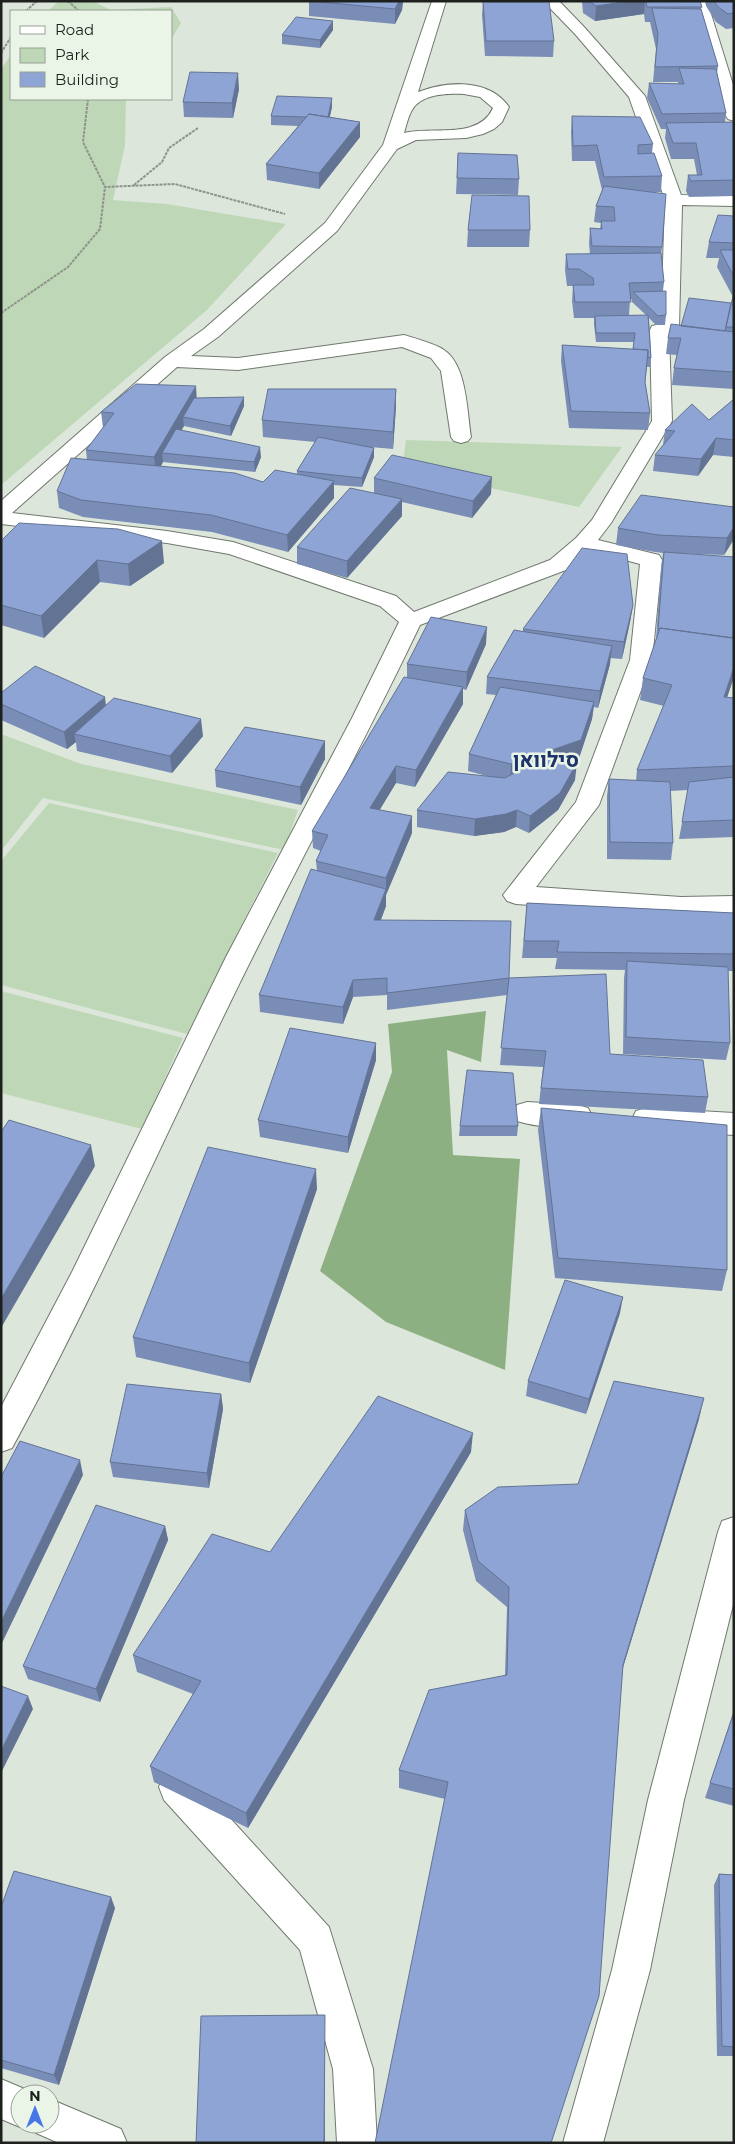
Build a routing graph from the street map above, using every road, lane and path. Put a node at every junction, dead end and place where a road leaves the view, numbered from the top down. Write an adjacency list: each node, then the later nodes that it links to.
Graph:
1 (37, 1): 6 (path)
2 (68, 1): 7 (path)
3 (439, 1): 11 (street)
4 (550, 1): 15 (street)
5 (700, 1): 12 (street)
6 (27, 10)
7 (78, 10)
8 (10, 39): 9 (path)
9 (1, 53)
10 (88, 100): 18 (path)
11 (405, 107): 16 (street); 16 (street)
12 (734, 116)
13 (198, 128): 17 (path)
14 (670, 134): 15 (street)
15 (652, 135): 19 (street)
16 (391, 145): 21 (street)
17 (133, 186): 18 (path); 21 (path)
18 (106, 187): 22 (path)
19 (674, 200): 20 (street); 27 (street)
20 (734, 201)
21 (331, 227): 23 (street)
22 (1, 313)
23 (172, 361): 24 (street); 25 (street)
24 (461, 437)
25 (1, 512)
26 (1, 518): 28 (street)
27 (584, 543): 28 (street); 29 (street)
28 (411, 621): 32 (street)
29 (734, 905)
30 (527, 1113): 31 (street)
31 (734, 1124)
32 (1, 1438)
33 (734, 1532): 38 (street)
34 (177, 1787): 37 (street)
35 (60, 2123): 36 (street)
36 (107, 2143)
37 (357, 2143)
38 (583, 2143)

